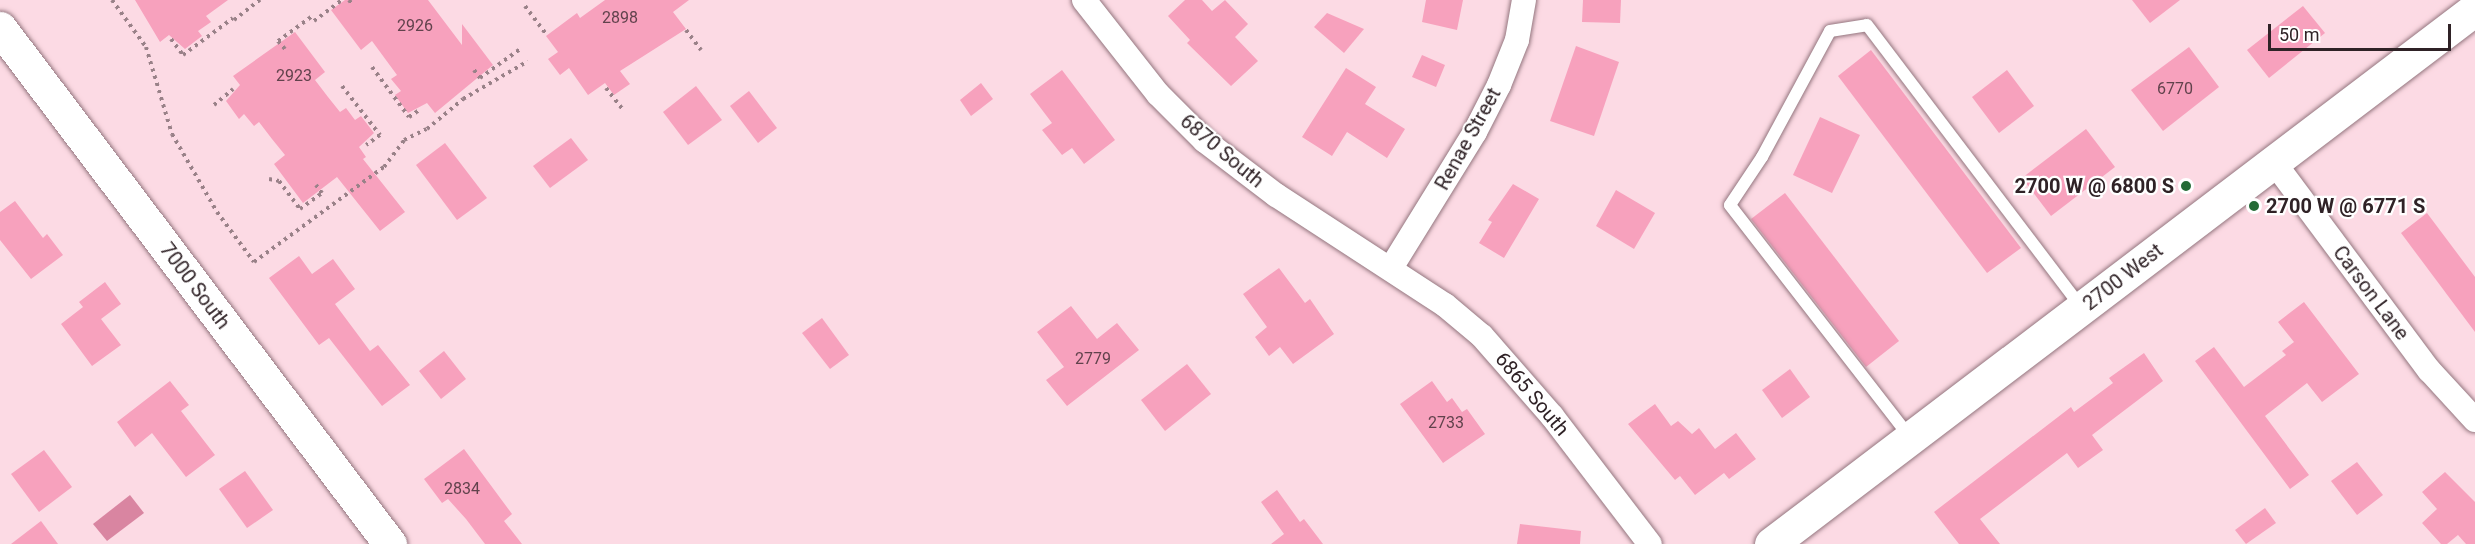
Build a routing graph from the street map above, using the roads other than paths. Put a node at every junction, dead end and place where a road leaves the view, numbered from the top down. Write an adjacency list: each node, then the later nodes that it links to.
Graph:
1 (1084, 0): 6 (street, 6870 South)
2 (1524, 0): 6 (street, Renae Street)
3 (2475, 9): 5 (main road, 2700 West)
4 (0, 28): 10 (main road, 7000 South)
5 (2273, 161): 7 (main road, 2700 West); 8 (street, Carson Lane)
6 (1391, 268): 11 (street, 6865 South)
7 (2082, 308): 9 (main road, 2700 West); 9 (lane)
8 (2475, 420)
9 (1910, 438): 12 (main road, 2700 West)
10 (381, 541)
11 (1650, 544)
12 (1771, 544)

